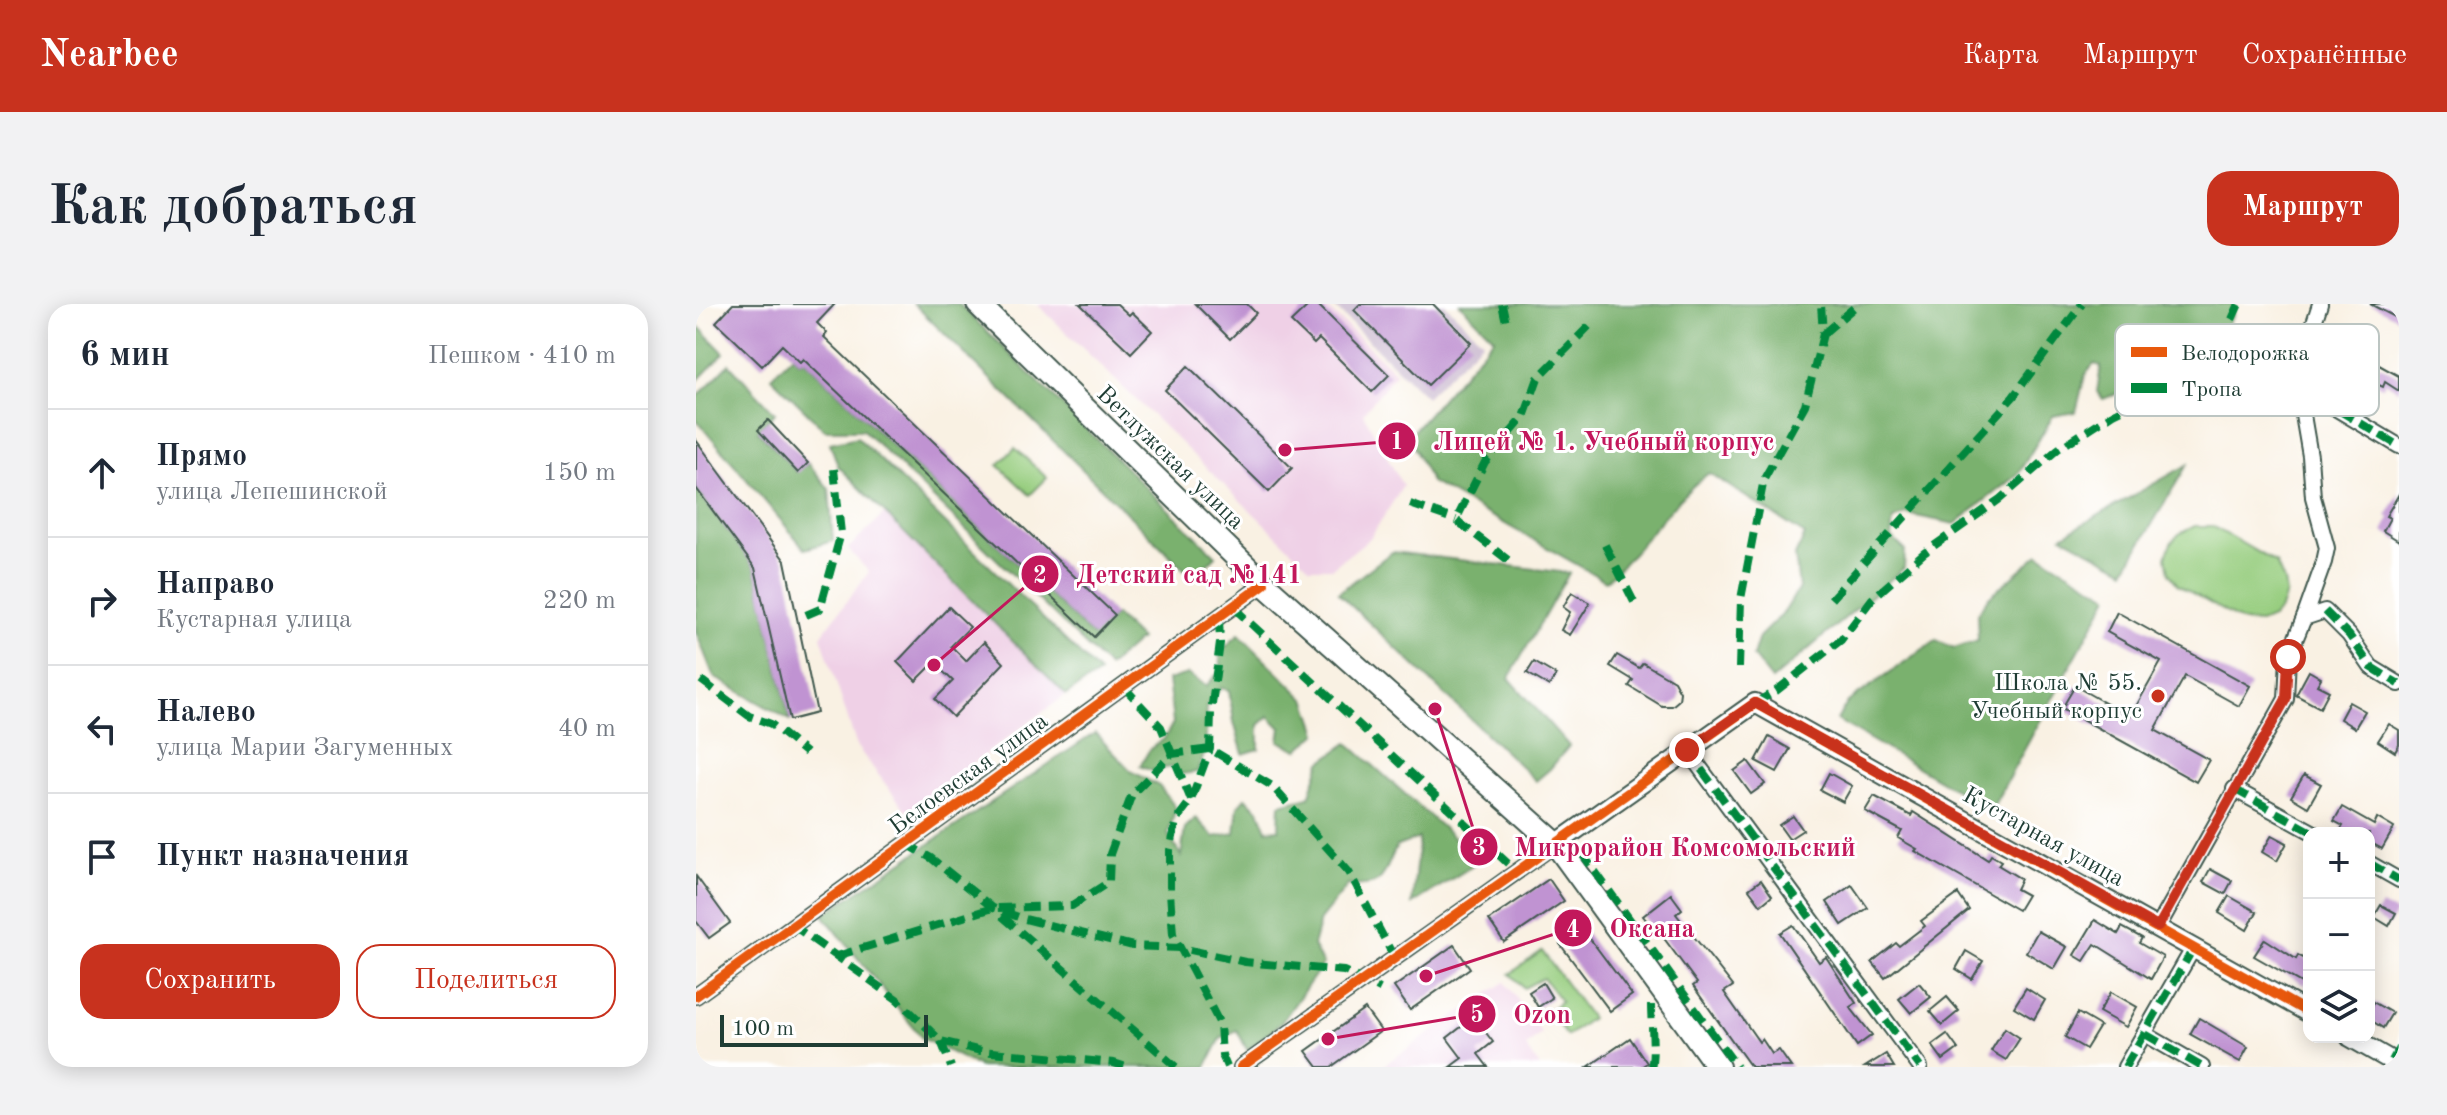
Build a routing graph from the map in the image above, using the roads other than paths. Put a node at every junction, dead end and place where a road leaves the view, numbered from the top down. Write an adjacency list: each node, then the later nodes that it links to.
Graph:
1 (978, 304): 7 (main road, Ветлужская улица)
2 (2320, 304): 3 (street)
3 (2314, 324)
4 (2303, 416): 8 (street)
5 (2348, 416): 6 (street)
6 (2399, 446)
7 (1264, 584): 13 (main road, Ветлужская улица); 18 (street, Белоевская улица)
8 (2304, 618): 9 (street); 11 (street)
9 (2399, 684)
10 (1687, 750): 13 (street); 16 (street, Кустарная улица); 25 (street)
11 (2234, 789): 12 (street); 16 (street)
12 (2303, 827)
13 (1556, 844): 23 (street); 24 (main road, Ветлужская улица)
14 (2375, 866): 15 (street)
15 (2399, 880)
16 (2158, 927): 17 (street, Кустарная улица)
17 (2194, 947): 19 (street, Кустарная улица); 20 (street)
18 (696, 996)
19 (2303, 1010)
20 (2145, 1034): 26 (street); 27 (street)
21 (2363, 1043): 22 (street)
22 (2397, 1058)
23 (1241, 1067)
24 (1718, 1067)
25 (1920, 1067)
26 (2125, 1067)
27 (2202, 1067)

